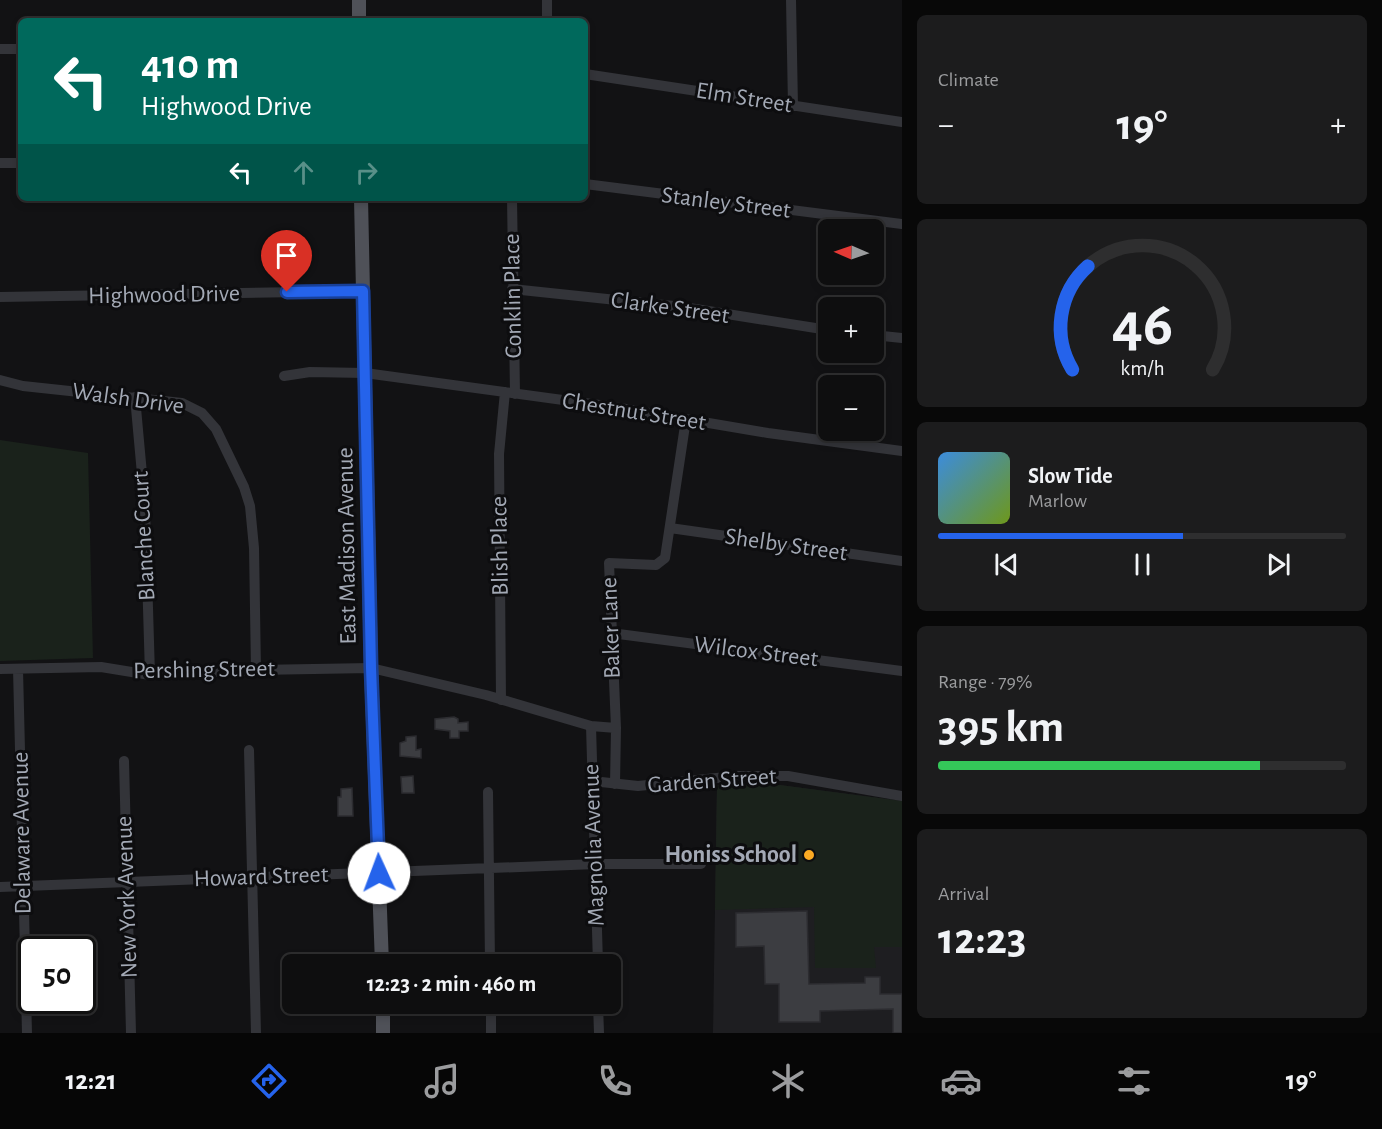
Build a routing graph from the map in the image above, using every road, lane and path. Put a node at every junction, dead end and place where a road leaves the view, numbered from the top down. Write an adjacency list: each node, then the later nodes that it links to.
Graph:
1 (358, 0): 4 (main road)
2 (547, 0): 5 (street)
3 (790, 0): 9 (street)
4 (359, 18)
5 (547, 18)
6 (0, 49): 7 (street)
7 (18, 50)
8 (588, 74): 9 (street, Elm Street)
9 (793, 106): 10 (street, Elm Street)
10 (902, 122)
11 (0, 163): 12 (street)
12 (18, 163)
13 (588, 184): 16 (street, Stanley Street)
14 (362, 201): 18 (main road, East Madison Avenue)
15 (512, 201): 17 (street, Conklin Place)
16 (902, 224)
17 (512, 289): 20 (street, Clarke Street); 26 (street, Conklin Place)
18 (363, 291): 19 (street, Highwood Drive); 23 (main road, East Madison Avenue)
19 (0, 297)
20 (818, 328)
21 (884, 336): 22 (street)
22 (902, 338)
23 (365, 372): 24 (street, Chestnut Street); 26 (street, Chestnut Street); 33 (main road, East Madison Avenue)
24 (284, 376)
25 (0, 380): 27 (street, Walsh Drive)
26 (510, 393): 28 (street, Chestnut Street); 39 (street, Blish Place)
27 (135, 397): 36 (street, Walsh Drive); 38 (street, Blanche Court)
28 (686, 419): 29 (street, Chestnut Street); 30 (street, Baker Lane)
29 (902, 451)
30 (670, 528): 31 (street, Shelby Street); 32 (street, Baker Lane)
31 (902, 561)
32 (611, 633): 37 (street, Wilcox Street); 41 (street, Baker Lane)
33 (371, 668): 36 (street, Pershing Street); 39 (street); 51 (main road, East Madison Avenue)
34 (0, 669): 35 (street, Pershing Street)
35 (18, 669): 38 (street, Pershing Street); 54 (street, Delaware Avenue)
36 (256, 670): 38 (street, Pershing Street)
37 (902, 671)
38 (150, 675)
39 (501, 700): 40 (street)
40 (591, 726): 41 (street); 44 (street, Magnolia Avenue)
41 (616, 728): 45 (street, Baker Lane)
42 (249, 750): 52 (street)
43 (124, 761): 53 (street, New York Avenue)
44 (592, 781): 45 (street, Garden Street); 48 (street, Magnolia Avenue)
45 (615, 784): 47 (street, Garden Street)
46 (488, 792): 50 (street)
47 (902, 796)
48 (596, 864): 49 (street, Howard Street); 50 (street, Howard Street); 58 (street, Magnolia Avenue)
49 (701, 864)
50 (488, 869): 51 (street, Howard Street); 57 (street)
51 (379, 873): 52 (street, Howard Street); 56 (main road, East Madison Avenue)
52 (252, 879): 53 (street, Howard Street); 64 (street)
53 (126, 880): 54 (street, Howard Street); 63 (street, New York Avenue)
54 (23, 886): 55 (street, Howard Street); 62 (street, Delaware Avenue)
55 (0, 887)
56 (382, 954)
57 (490, 954)
58 (598, 954)
59 (383, 1014): 65 (main road)
60 (491, 1014): 66 (street)
61 (598, 1014): 67 (street)
62 (27, 1033)
63 (131, 1033)
64 (256, 1033)
65 (383, 1033)
66 (491, 1033)
67 (599, 1033)

